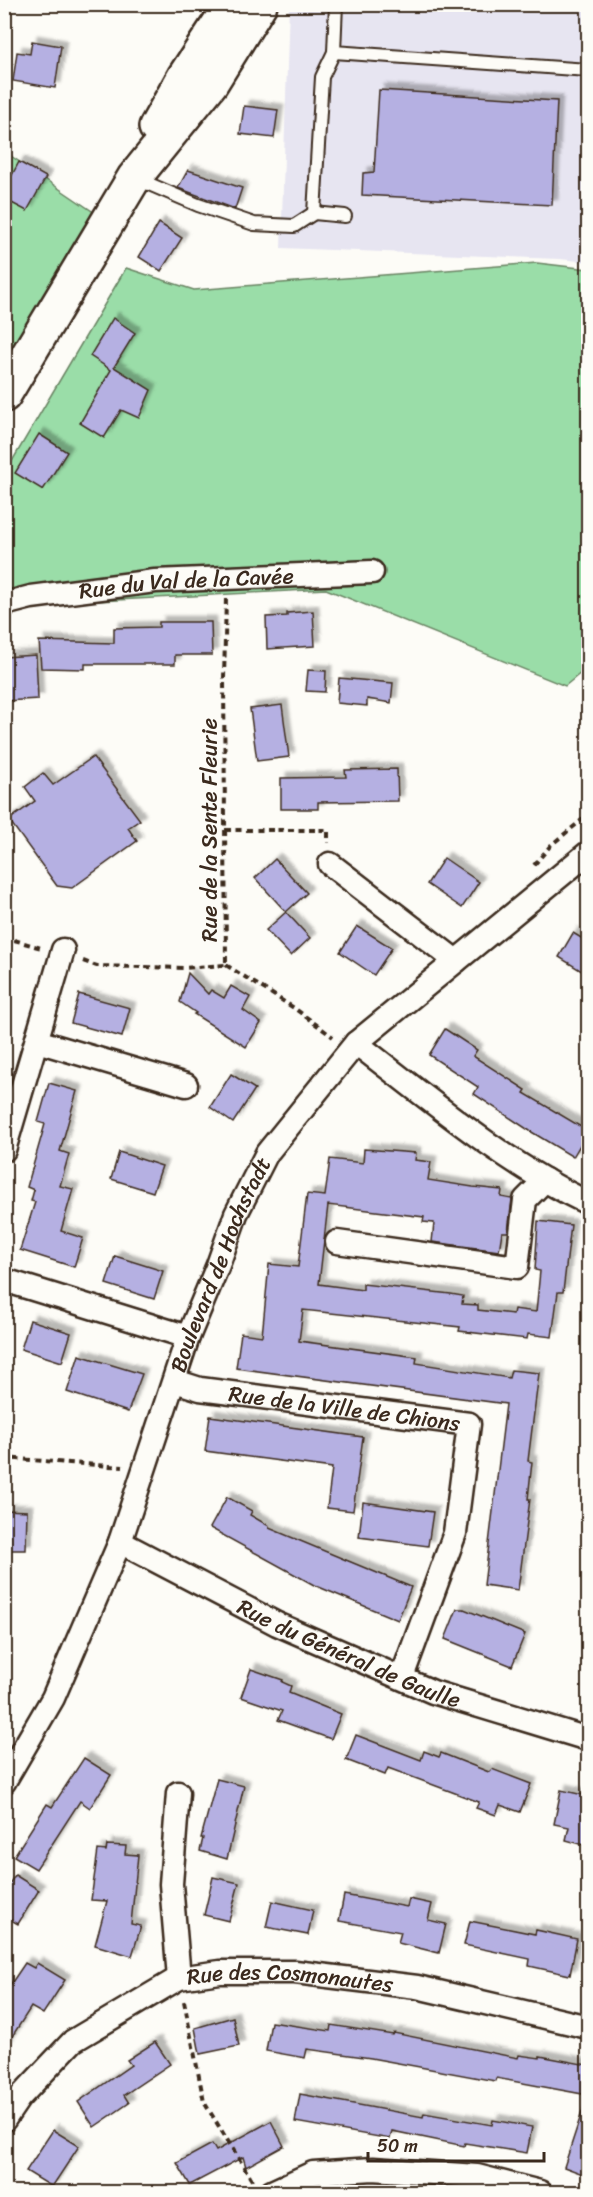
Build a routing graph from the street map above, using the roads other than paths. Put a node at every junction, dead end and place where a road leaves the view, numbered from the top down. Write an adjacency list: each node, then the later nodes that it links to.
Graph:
1 (232, 4): 6 (main road)
2 (260, 4): 6 (main road)
3 (336, 4): 4 (lane)
4 (334, 52): 5 (lane); 7 (lane)
5 (588, 70)
6 (135, 175): 7 (lane); 9 (main road)
7 (314, 213): 8 (lane)
8 (345, 216)
9 (4, 395)
10 (372, 572): 11 (street, Rue du Val de la Cavée)
11 (4, 604)
12 (585, 863): 15 (street, Boulevard de Hochstadt)
13 (330, 864): 15 (street)
14 (62, 952): 16 (street)
15 (456, 962): 17 (street, Boulevard de Hochstadt)
16 (37, 1041): 18 (street); 19 (street)
17 (353, 1046): 20 (street); 24 (street, Boulevard de Hochstadt)
18 (186, 1085)
19 (4, 1150)
20 (545, 1180): 21 (street); 22 (street)
21 (588, 1203)
22 (337, 1242)
23 (4, 1280): 24 (street)
24 (188, 1336): 25 (street, Boulevard de Hochstadt)
25 (175, 1381): 26 (street, Boulevard de Hochstadt); 27 (street, Rue de la Ville de Chions)
26 (120, 1542): 27 (street, Rue du Général de Gaulle); 29 (street, Boulevard de Hochstadt)
27 (402, 1677): 28 (street, Rue du Général de Gaulle)
28 (588, 1739)
29 (4, 1782)
30 (178, 1794): 31 (street)
31 (179, 1978): 32 (street, Rue des Cosmonautes); 33 (street, Rue des Cosmonautes)
32 (588, 2027)
33 (4, 2120)
34 (263, 2188): 35 (street)
35 (540, 2193)

